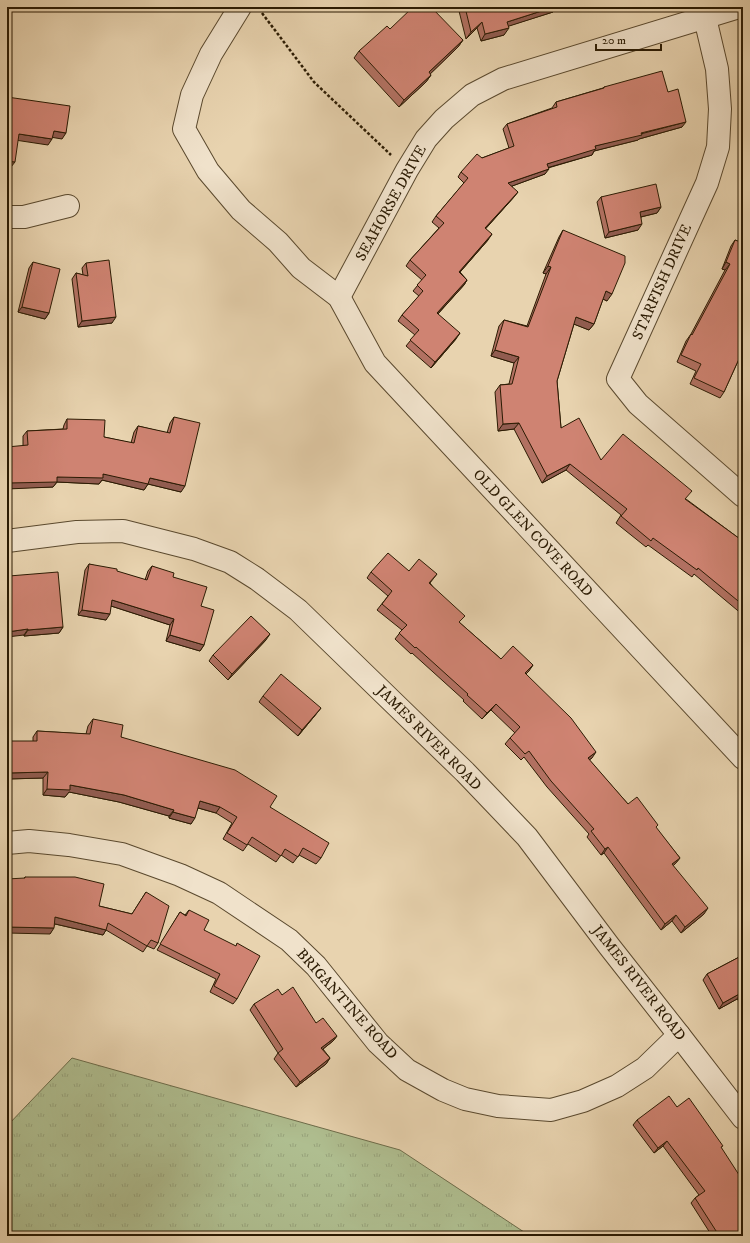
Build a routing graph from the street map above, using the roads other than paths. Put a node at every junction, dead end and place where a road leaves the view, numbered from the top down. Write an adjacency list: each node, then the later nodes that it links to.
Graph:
1 (240, 7): 6 (street)
2 (739, 7): 3 (street, SEAHORSE DRIVE)
3 (705, 18): 6 (street, SEAHORSE DRIVE); 7 (street, STARFISH DRIVE)
4 (68, 206): 5 (street)
5 (7, 217)
6 (339, 297): 9 (street, OLD GLEN COVE ROAD)
7 (743, 496)
8 (7, 542): 11 (street, JAMES RIVER ROAD)
9 (743, 758)
10 (7, 843): 11 (street, BRIGANTINE ROAD)
11 (679, 1035): 12 (street, JAMES RIVER ROAD)
12 (743, 1118)

